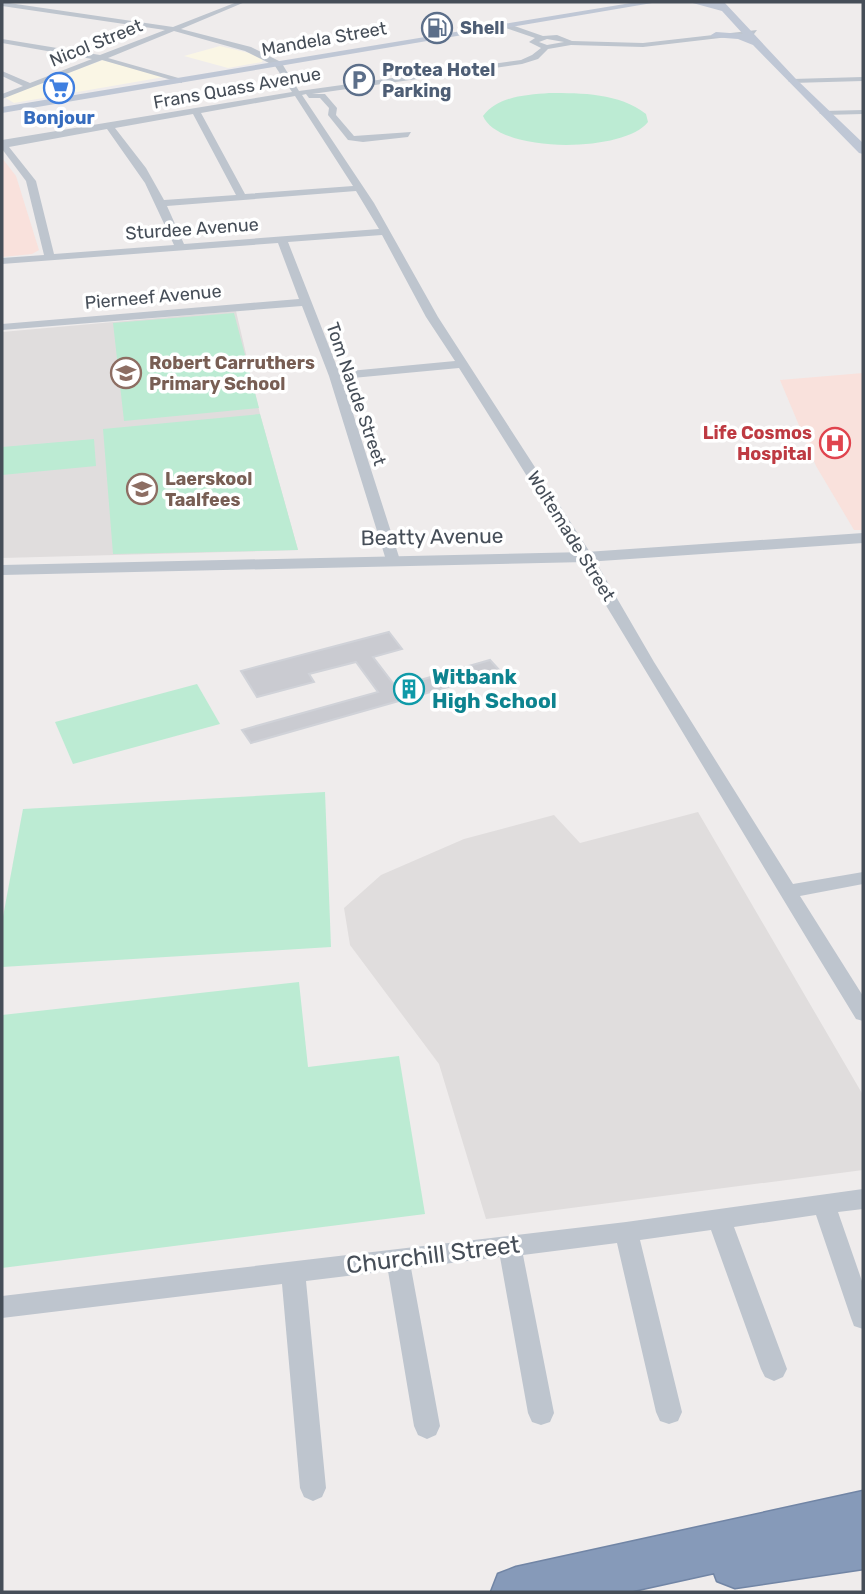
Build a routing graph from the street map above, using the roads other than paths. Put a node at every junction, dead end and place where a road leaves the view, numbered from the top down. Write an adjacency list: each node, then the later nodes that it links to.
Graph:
1 (241, 2): 9 (street, Nicol Street)
2 (653, 2): 5 (main road, Mandela Street)
3 (662, 2): 5 (main road)
4 (694, 2): 7 (main road)
5 (636, 3): 8 (main road, Mandela Street); 8 (main road, Mandela Street)
6 (2, 4): 9 (street)
7 (725, 4): 10 (main road)
8 (507, 24): 12 (street); 17 (main road, Mandela Street); 17 (main road, Mandela Street)
9 (173, 29): 16 (street); 18 (street, Nicol Street)
10 (757, 34): 11 (main road); 24 (main road)
11 (716, 35): 14 (street)
12 (542, 38): 14 (street); 15 (street)
13 (2, 41): 18 (street)
14 (570, 43): 15 (street, Frans Quass Avenue)
15 (547, 47): 26 (street, Frans Quass Avenue)
16 (258, 53): 17 (main road); 19 (street)
17 (316, 56): 19 (main road, Mandela Street); 21 (main road)
18 (102, 58): 23 (street); 25 (street, Nicol Street)
19 (276, 63): 21 (street, Woltemade Street); 23 (main road, Mandela Street)
20 (2, 73): 25 (street)
21 (286, 75): 26 (street, Woltemade Street)
22 (863, 79): 24 (street)
23 (177, 80): 27 (main road, Mandela Street)
24 (796, 81): 31 (main road)
25 (30, 86): 27 (street, Nicol Street)
26 (300, 95): 28 (street, Frans Quass Avenue); 34 (street); 37 (street, Woltemade Street)
27 (3, 105)
28 (196, 111): 33 (street, Frans Quass Avenue); 38 (street)
29 (847, 112): 30 (street); 31 (street); 32 (street)
30 (863, 112)
31 (827, 113): 36 (main road)
32 (855, 120)
33 (108, 126): 35 (street, Frans Quass Avenue); 39 (street)
34 (408, 134)
35 (2, 144): 43 (street)
36 (863, 150)
37 (359, 188): 38 (street); 40 (street, Woltemade Street)
38 (242, 197): 39 (street)
39 (163, 203): 42 (street)
40 (384, 232): 41 (street, Sturdee Avenue); 47 (street, Woltemade Street)
41 (282, 241): 42 (street, Sturdee Avenue); 45 (street, Tom Naude Street)
42 (180, 247): 43 (street, Sturdee Avenue)
43 (50, 257): 44 (street, Sturdee Avenue)
44 (2, 261)
45 (306, 302): 46 (street, Pierneef Avenue); 48 (street, Tom Naude Street)
46 (2, 327)
47 (463, 363): 48 (street); 50 (street, Woltemade Street)
48 (335, 376): 51 (street, Tom Naude Street)
49 (863, 538): 50 (street, Beatty Avenue)
50 (586, 557): 51 (street, Beatty Avenue); 54 (street, Woltemade Street)
51 (393, 560): 52 (street, Beatty Avenue)
52 (2, 570)
53 (863, 878): 54 (street)
54 (789, 891): 55 (street, Woltemade Street)
55 (863, 1013)
56 (863, 1199): 57 (street, Churchill Street)
57 (824, 1205): 58 (street, Churchill Street); 64 (street)
58 (719, 1219): 59 (street, Churchill Street); 65 (street)
59 (626, 1232): 60 (street, Churchill Street); 66 (street)
60 (510, 1246): 61 (street, Churchill Street); 67 (street)
61 (398, 1260): 62 (street, Churchill Street); 68 (street)
62 (293, 1272): 63 (street, Churchill Street); 69 (street)
63 (2, 1307)
64 (863, 1318)
65 (774, 1369)
66 (669, 1412)
67 (541, 1413)
68 (428, 1426)
69 (313, 1488)
70 (863, 1515): 72 (highway)
71 (863, 1544): 73 (highway)
72 (516, 1592)
73 (540, 1592)

